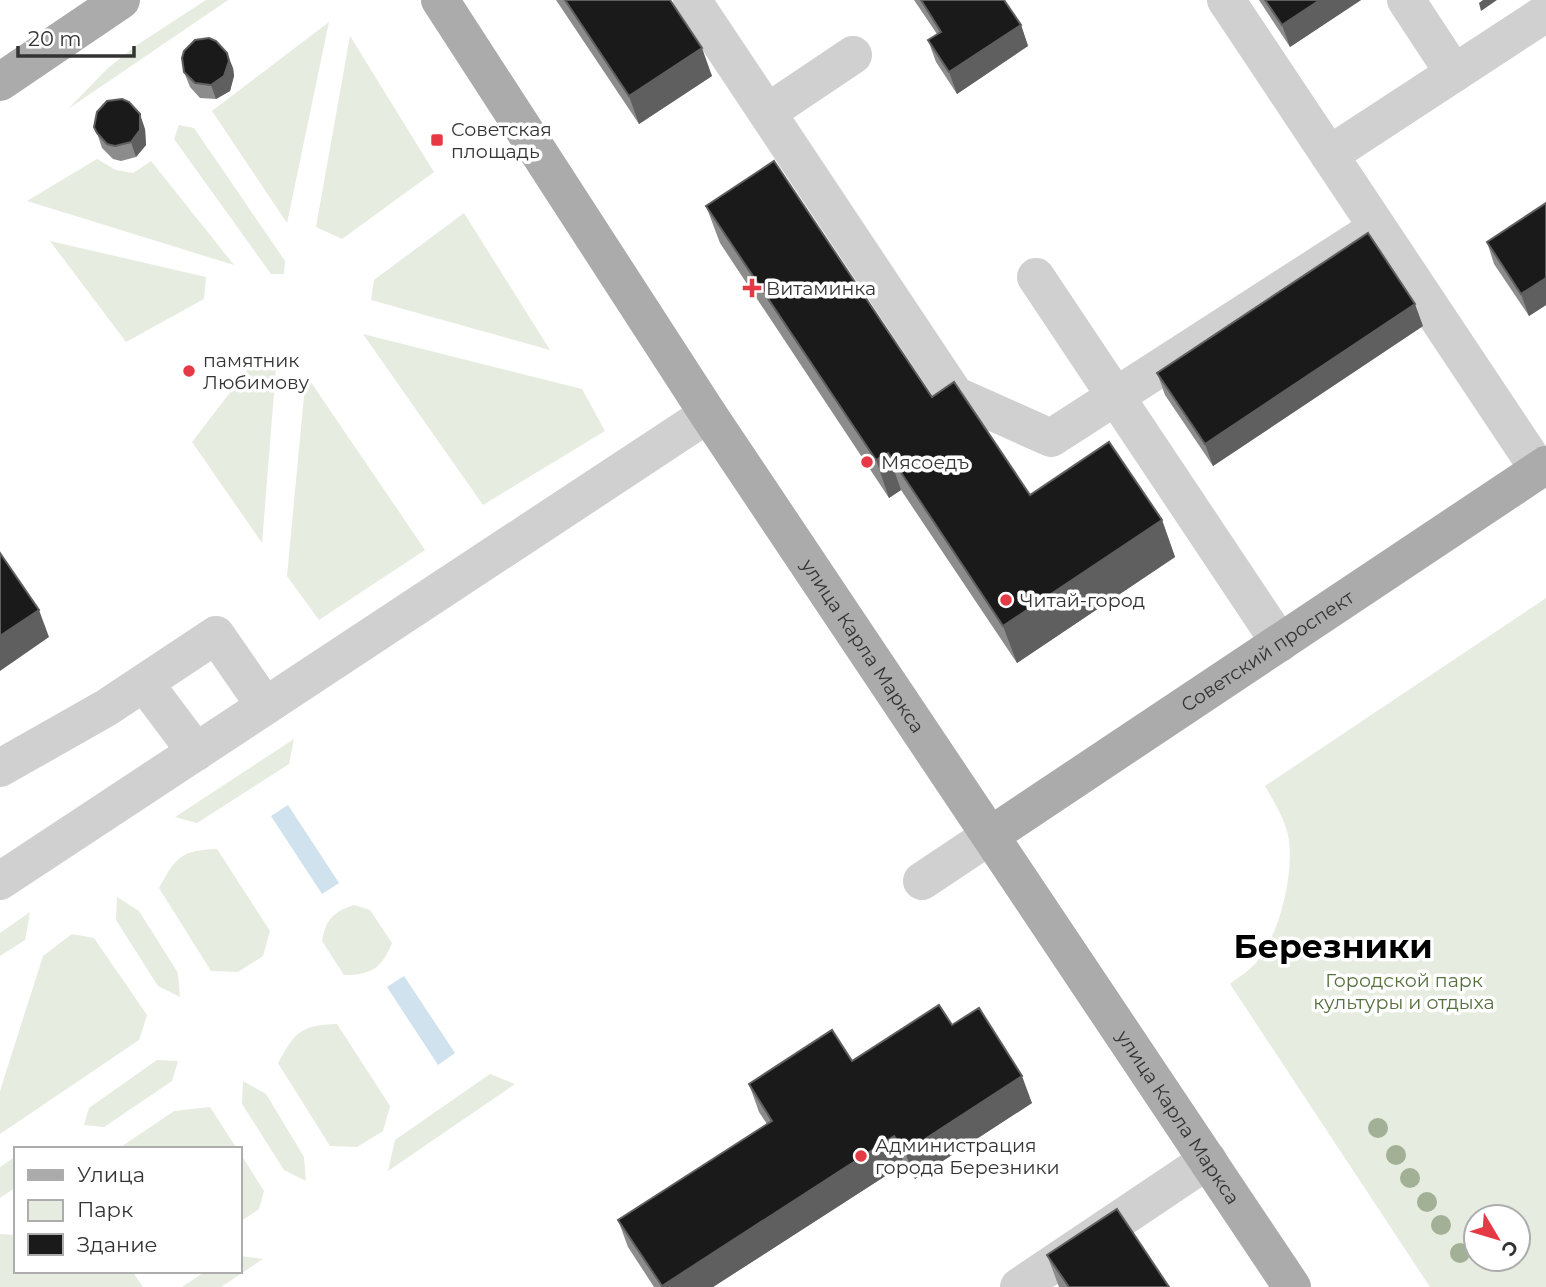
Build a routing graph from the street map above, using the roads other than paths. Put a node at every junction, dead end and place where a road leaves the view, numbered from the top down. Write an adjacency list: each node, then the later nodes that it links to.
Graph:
1 (121, 0): 9 (main road)
2 (440, 0): 15 (main road, улица Карла Маркса)
3 (692, 0): 10 (street)
4 (1226, 0): 11 (street)
5 (1406, 0): 8 (street)
6 (1546, 13): 8 (street)
7 (853, 55): 10 (street)
8 (1454, 73): 11 (street)
9 (0, 82)
10 (768, 113): 14 (street)
11 (1329, 155): 12 (street)
12 (1377, 228): 14 (street); 16 (street)
13 (1036, 277): 14 (street)
14 (1116, 397): 17 (street)
15 (708, 414): 19 (street); 22 (main road, улица Карла Маркса)
16 (1542, 468): 17 (main road, Советский проспект)
17 (1280, 643): 22 (main road, Советский проспект)
18 (145, 684): 19 (street); 20 (street); 21 (street)
19 (265, 706): 20 (street)
20 (196, 752): 23 (street)
21 (0, 768)
22 (991, 835): 24 (street); 25 (main road, улица Карла Маркса)
23 (0, 881)
24 (922, 881)
25 (1208, 1160): 26 (street); 27 (main road, улица Карла Маркса)
26 (1019, 1287)
27 (1292, 1287)

